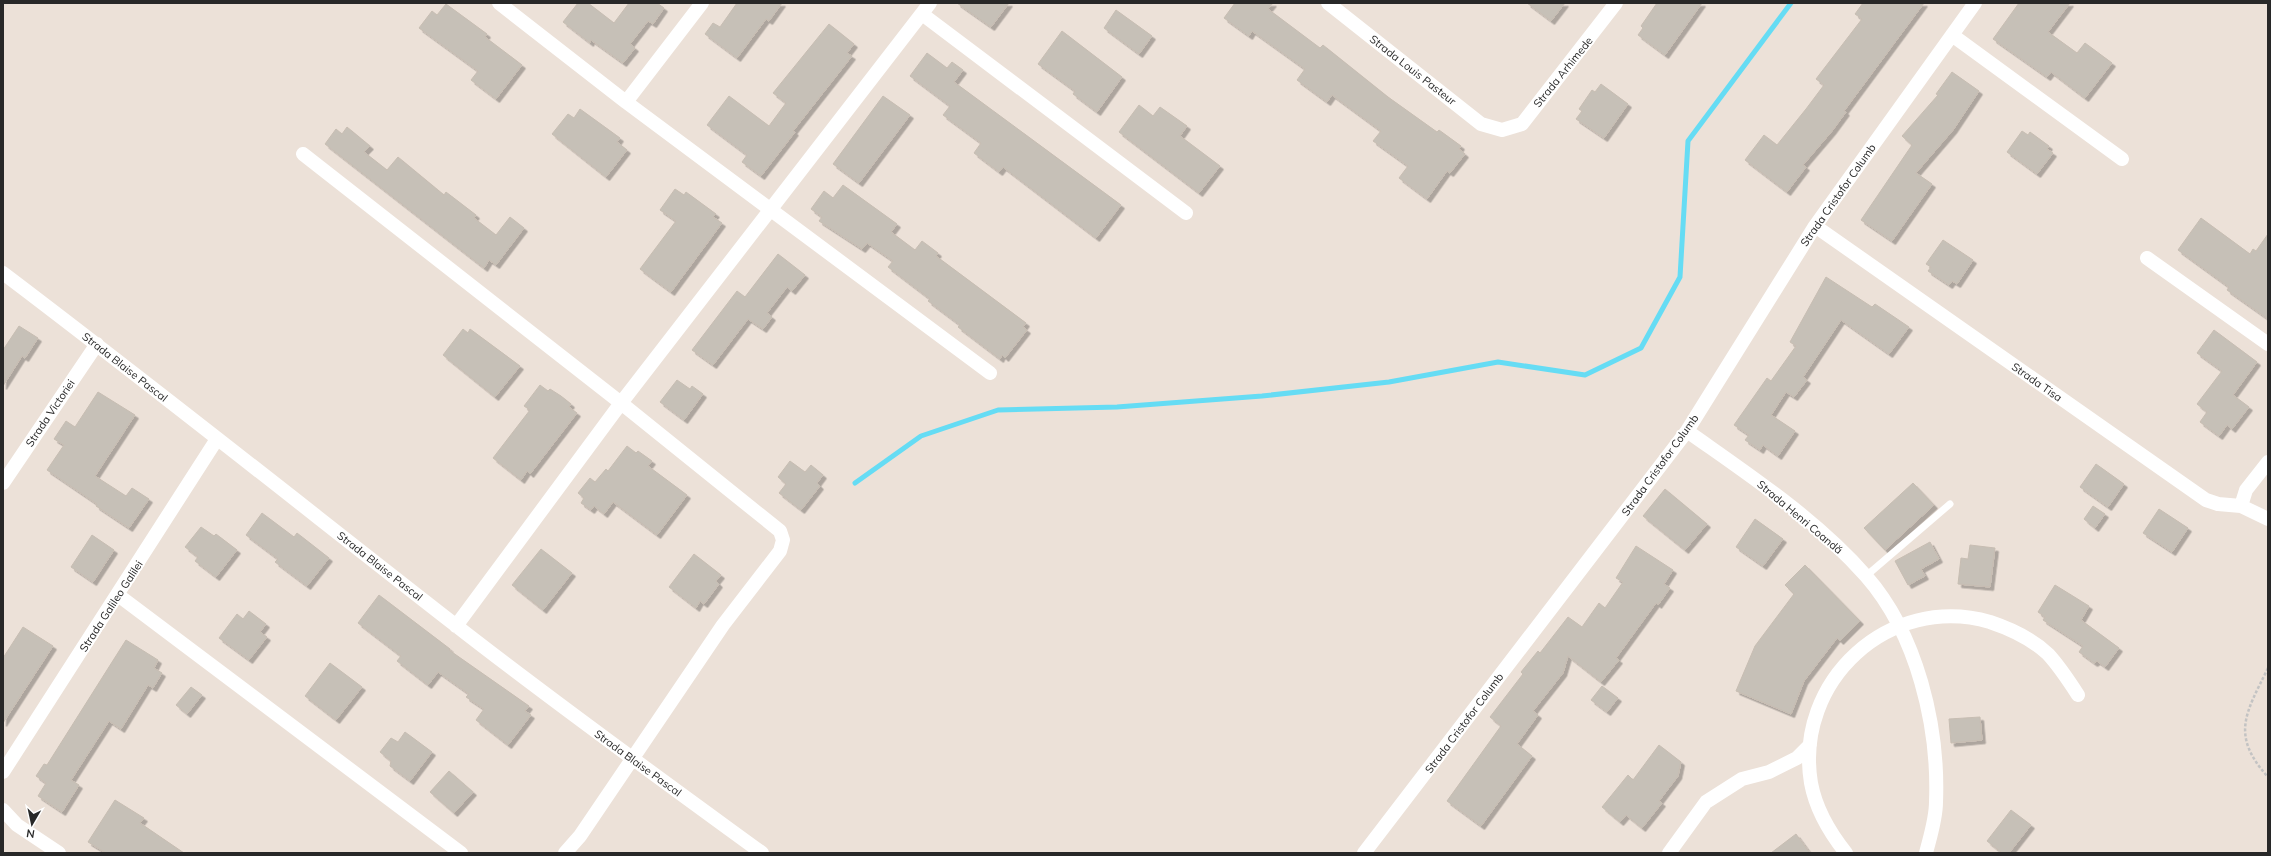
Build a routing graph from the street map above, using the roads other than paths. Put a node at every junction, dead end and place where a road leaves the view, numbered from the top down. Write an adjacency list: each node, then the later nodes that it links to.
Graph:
1 (499, 3): 9 (street)
2 (702, 3): 9 (street)
3 (930, 3): 7 (street)
4 (1328, 3): 10 (street, Strada Louis Pasteur)
5 (1616, 3): 10 (street, Strada Arhimede)
6 (1975, 3): 8 (street, Strada Cristofor Columb)
7 (922, 14): 13 (street); 14 (street)
8 (1952, 35): 12 (street); 15 (street, Strada Cristofor Columb)
9 (626, 102): 13 (street)
10 (1502, 130)
11 (303, 154): 21 (street)
12 (2122, 159)
13 (770, 209): 20 (street); 21 (street)
14 (1186, 213)
15 (1815, 226): 22 (street, Strada Cristofor Columb); 27 (street, Strada Tisa)
16 (2147, 258): 19 (street)
17 (3, 274): 18 (street, Strada Blaise Pascal)
18 (96, 344): 23 (street, Strada Blaise Pascal); 25 (street, Strada Victoriei)
19 (2268, 344)
20 (990, 373)
21 (621, 403): 31 (street); 35 (street)
22 (1687, 431): 29 (street, Strada Henri Coandă); 42 (street, Strada Cristofor Columb)
23 (217, 439): 30 (street, Strada Galileo Galilei); 31 (street, Strada Blaise Pascal)
24 (2268, 462): 27 (street)
25 (3, 483)
26 (1950, 504): 29 (lane)
27 (2241, 506): 28 (street, Strada Tisa)
28 (2268, 519)
29 (1866, 576): 32 (street, Strada Henri Coandă)
30 (118, 595): 36 (street, Strada Galileo Galilei); 39 (street)
31 (456, 626): 35 (street, Strada Blaise Pascal)
32 (1900, 626): 33 (street); 34 (street); 45 (street, Strada Henri Coandă)
33 (2078, 695)
34 (1810, 745): 43 (street); 44 (street)
35 (631, 758): 40 (street); 41 (street, Strada Blaise Pascal)
36 (3, 772)
37 (3, 810): 38 (street)
38 (59, 853)
39 (461, 853)
40 (565, 853)
41 (762, 853)
42 (1364, 853)
43 (1669, 853)
44 (1846, 853)
45 (1926, 853)

